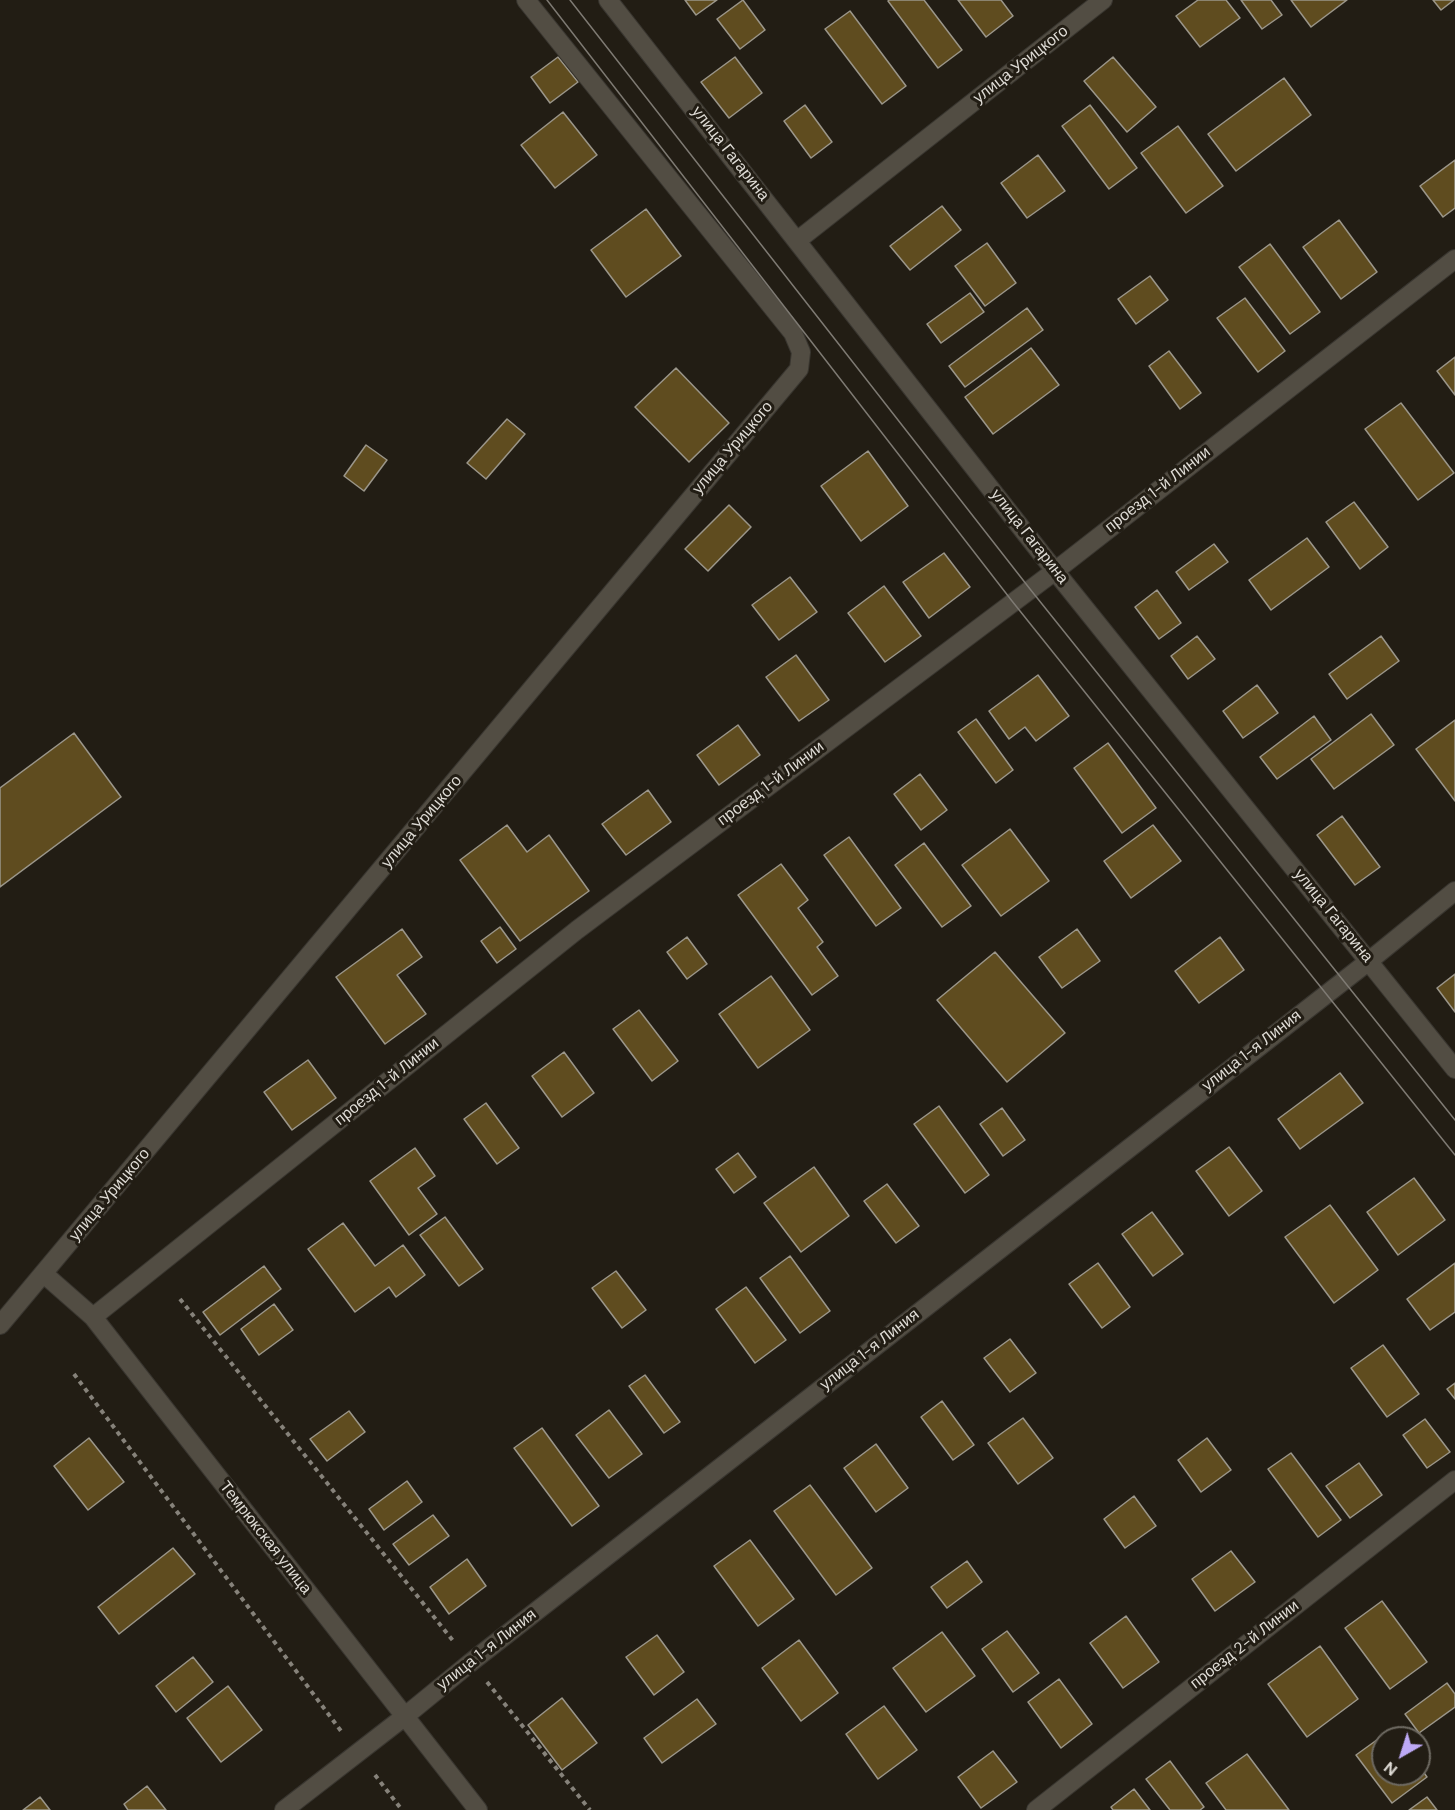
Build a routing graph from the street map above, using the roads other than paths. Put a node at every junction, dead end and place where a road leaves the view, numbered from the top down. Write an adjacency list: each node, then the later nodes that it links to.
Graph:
1 (526, 0): 10 (street, улица Урицкого)
2 (608, 0): 4 (street, улица Гагарина)
3 (1103, 0): 4 (street, улица Урицкого)
4 (798, 240): 6 (street, улица Гагарина)
5 (1455, 260): 6 (street, проезд 1-й Линии)
6 (1054, 571): 8 (street, улица Гагарина); 11 (street, проезд 1-й Линии)
7 (1455, 891): 8 (street, улица 1-я Линия)
8 (1369, 961): 9 (street, улица Гагарина); 14 (street, улица 1-я Линия)
9 (1455, 1069)
10 (44, 1274): 11 (street, Темрюкская улица); 12 (street)
11 (93, 1317): 14 (street, Темрюкская улица)
12 (0, 1325)
13 (1455, 1480): 17 (street, проезд 2-й Линии)
14 (404, 1717): 15 (street, улица 1-я Линия); 16 (street, Темрюкская улица)
15 (284, 1810)
16 (478, 1810)
17 (1035, 1810)

